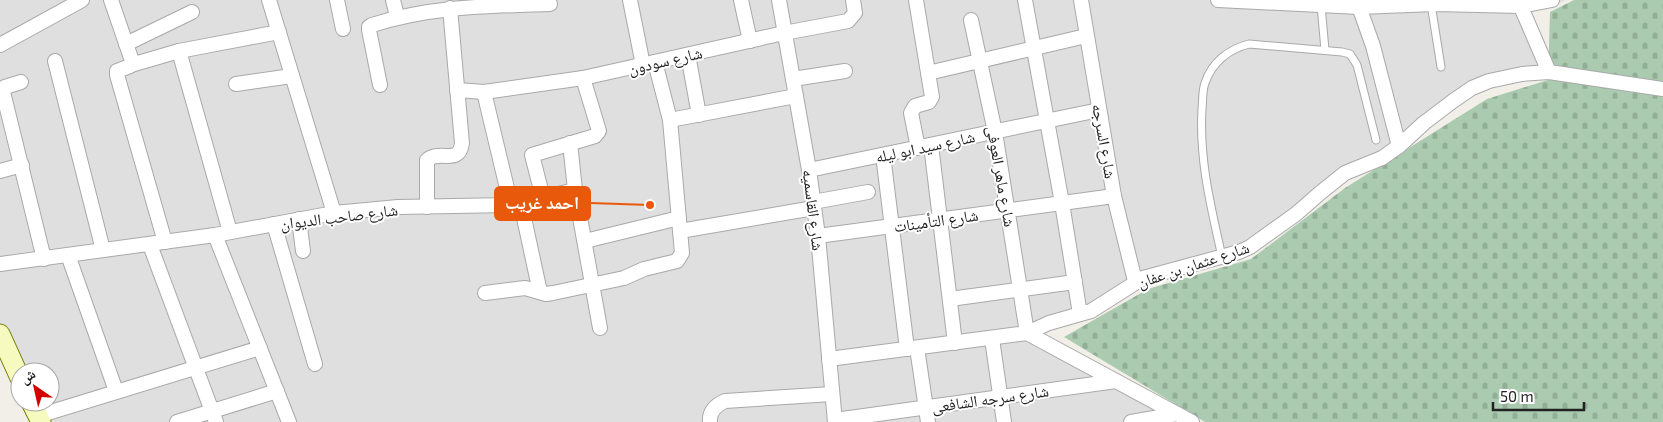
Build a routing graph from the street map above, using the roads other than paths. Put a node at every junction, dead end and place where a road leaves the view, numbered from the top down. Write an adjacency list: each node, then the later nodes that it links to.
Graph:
1 (82, 0): 22 (street)
2 (111, 0): 32 (street)
3 (269, 0): 28 (street)
4 (337, 0): 27 (street)
5 (393, 0): 25 (street)
6 (630, 0): 40 (street)
7 (741, 0): 31 (street)
8 (779, 0): 29 (street, شارع القاسميه)
9 (853, 0): 29 (street, شارع سودون)
10 (916, 0): 45 (street)
11 (1025, 0): 34 (street)
12 (1081, 0): 30 (street, شارع السرجه)
13 (1218, 0): 15 (street)
14 (1552, 0): 19 (street)
15 (1244, 1): 21 (street)
16 (472, 3): 20 (street); 23 (street)
17 (1358, 3): 18 (street); 21 (street); 65 (street)
18 (1433, 3): 19 (street); 42 (lane)
19 (1519, 3): 44 (street)
20 (550, 4)
21 (1321, 4): 35 (lane)
22 (57, 5): 33 (street)
23 (450, 8): 25 (street); 53 (street)
24 (192, 12): 32 (street)
25 (397, 16): 51 (street)
26 (971, 20): 39 (street, شارع ماهر العوفى)
27 (343, 29)
28 (279, 32): 36 (street); 46 (street)
29 (784, 33): 31 (street, شارع سودون); 48 (street, شارع القاسميه)
30 (1086, 36): 34 (street); 56 (street, شارع السرجه)
31 (750, 41): 37 (street, شارع سودون)
32 (126, 44): 41 (street)
33 (0, 45)
34 (1034, 48): 39 (street); 60 (street)
35 (1325, 50): 62 (lane); 94 (lane)
36 (179, 51): 41 (street); 85 (street)
37 (688, 55): 40 (street, شارع سودون); 57 (street)
38 (55, 61): 91 (street)
39 (980, 61): 45 (street); 61 (street, شارع ماهر العوفى)
40 (649, 64): 47 (street, شارع سودون); 59 (street)
41 (131, 65): 89 (street)
42 (1441, 67)
43 (845, 71): 48 (street)
44 (1549, 72): 52 (street, شارع عثمان بن عفان); 65 (street, شارع عثمان بن عفان)
45 (928, 73): 64 (street)
46 (292, 76): 50 (street); 79 (street)
47 (583, 78): 54 (street, شارع سودون); 63 (street)
48 (793, 79): 55 (street, شارع القاسميه)
49 (21, 82): 58 (street)
50 (236, 84)
51 (380, 85)
52 (1663, 89)
53 (457, 90): 54 (street, شارع سودون); 77 (street)
54 (484, 92): 75 (street)
55 (796, 96): 57 (street); 68 (street, شارع القاسميه)
56 (1099, 110): 60 (street, شارع سيد ابو ليله); 72 (street, شارع السرجه)
57 (699, 114): 59 (street)
58 (5, 119): 67 (street)
59 (670, 120): 83 (street)
60 (1048, 121): 61 (street, شارع سيد ابو ليله); 74 (street)
61 (994, 132): 64 (street, شارع سيد ابو ليله); 78 (street, شارع ماهر العوفى)
62 (1376, 140)
63 (570, 143): 70 (street); 73 (street)
64 (925, 146): 66 (street, شارع سيد ابو ليله); 81 (street)
65 (1399, 146): 94 (street, شارع عثمان بن عفان)
66 (883, 155): 68 (street, شارع سيد ابو ليله); 84 (street)
67 (22, 166): 69 (street); 95 (street)
68 (809, 170): 76 (street, شارع القاسميه)
69 (0, 171)
70 (575, 190): 73 (street, شارع صاحب الديوان); 88 (street)
71 (868, 192): 76 (street)
72 (1114, 196): 74 (street, شارع التأمينات); 97 (street, شارع السرجه)
73 (544, 198): 75 (street, شارع صاحب الديوان)
74 (1062, 203): 78 (street, شارع التأمينات); 98 (street)
75 (516, 204): 77 (street, شارع صاحب الديوان); 101 (street)
76 (814, 205): 83 (street); 87 (street, شارع القاسميه)
77 (427, 207): 79 (street, شارع صاحب الديوان)
78 (1008, 210): 81 (street, شارع التأمينات); 100 (street, شارع ماهر العوفى)
79 (334, 213): 80 (street, شارع صاحب الديوان)
80 (299, 220): 82 (street, شارع صاحب الديوان); 92 (street)
81 (940, 220): 84 (street, شارع التأمينات); 103 (street)
82 (274, 224): 85 (street, شارع صاحب الديوان); 114 (street)
83 (680, 224): 88 (street); 99 (street)
84 (892, 226): 87 (street, شارع التأمينات); 111 (street)
85 (230, 232): 86 (street, شارع صاحب الديوان)
86 (215, 235): 89 (street, شارع صاحب الديوان); 110 (street)
87 (818, 236): 112 (street, شارع القاسميه)
88 (585, 241): 99 (street)
89 (165, 242): 90 (street, شارع صاحب الديوان)
90 (150, 244): 91 (street, شارع صاحب الديوان); 115 (street)
91 (103, 250): 93 (street, شارع صاحب الديوان)
92 (303, 251)
93 (68, 255): 95 (street, شارع صاحب الديوان); 117 (street)
94 (1222, 257): 97 (street, شارع عثمان بن عفان)
95 (44, 259): 96 (street, شارع صاحب الديوان)
96 (0, 264)
97 (1135, 281): 104 (street, شارع عثمان بن عفان)
98 (1075, 282): 100 (street); 104 (street)
99 (593, 285): 101 (street); 105 (street)
100 (1020, 290): 103 (street); 106 (street, شارع ماهر العوفى)
101 (540, 292): 102 (street)
102 (485, 293)
103 (950, 299): 109 (street)
104 (1080, 314): 106 (street, شارع عثمان بن عفان)
105 (600, 328)
106 (1027, 333): 108 (street, شارع عثمان بن عفان); 116 (street)
107 (0, 334): 113 (main road)
108 (992, 339): 109 (street, شارع عثمان بن عفان); 120 (street)
109 (955, 343): 111 (street, شارع عثمان بن عفان)
110 (260, 348): 115 (street); 118 (street)
111 (912, 348): 112 (street, شارع عثمان بن عفان); 121 (street)
112 (830, 359): 119 (street, شارع القاسميه)
113 (13, 362)
114 (316, 364)
115 (197, 367): 117 (street); 125 (street)
116 (1116, 381): 120 (street, شارع سرجه الشافعى); 123 (street)
117 (116, 391): 122 (street)
118 (277, 391): 125 (street); 128 (street)
119 (832, 394): 124 (street); 126 (street, شارع القاسميه)
120 (1000, 397): 121 (street, شارع سرجه الشافعى); 130 (street)
121 (926, 407): 126 (street, شارع سرجه الشافعى); 129 (street)
122 (37, 413)
123 (1177, 414): 131 (street); 132 (street)
124 (711, 416)
125 (214, 417): 127 (street)
126 (835, 421)
127 (177, 422)
128 (289, 422)
129 (928, 422)
130 (1004, 422)
131 (1131, 422)
132 (1192, 422)

